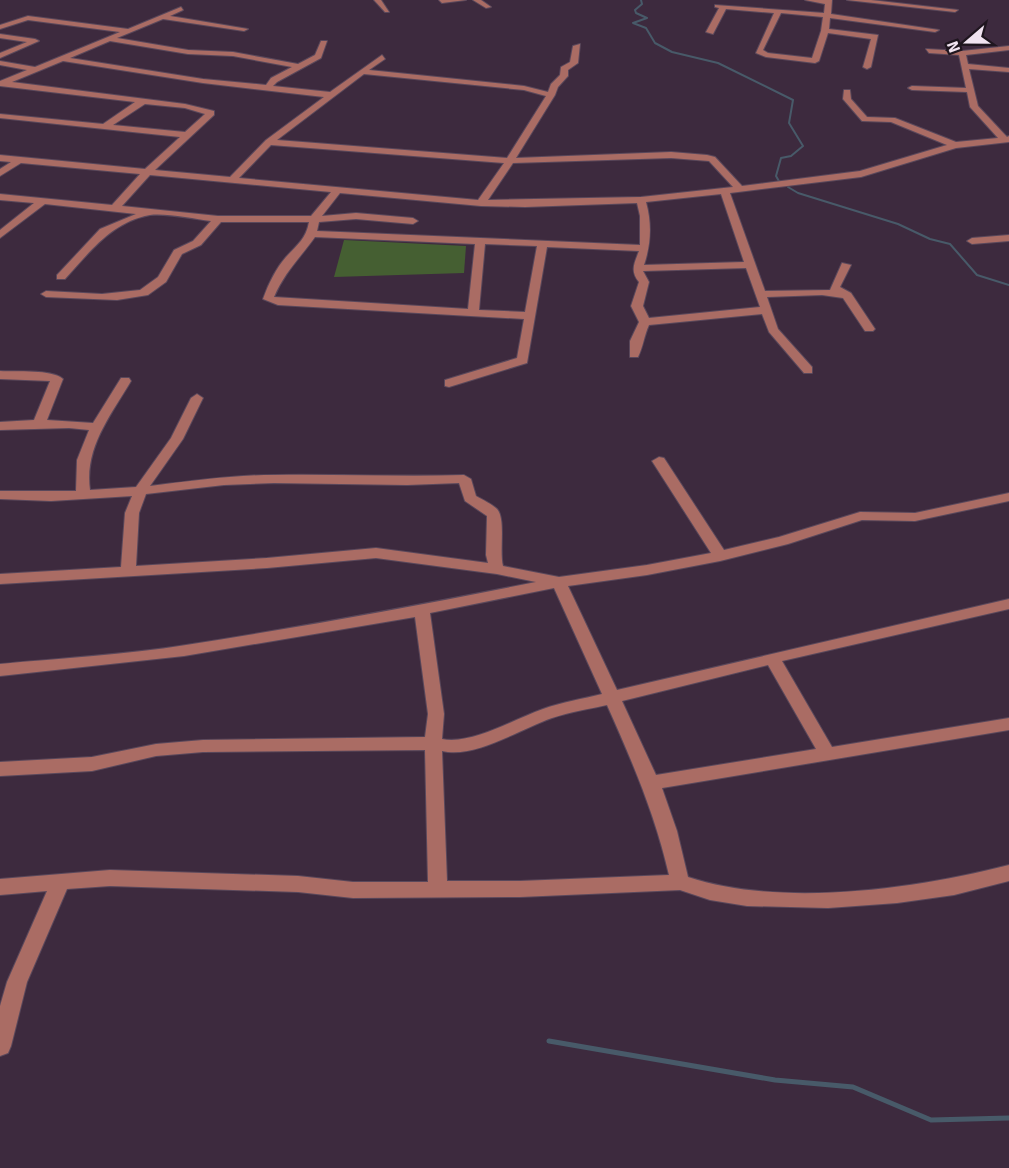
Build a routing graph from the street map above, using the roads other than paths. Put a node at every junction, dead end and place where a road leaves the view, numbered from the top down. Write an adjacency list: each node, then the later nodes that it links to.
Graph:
1 (377, 0): 13 (street)
2 (463, 0): 7 (street)
3 (476, 0): 9 (street)
4 (808, 0): 8 (street)
5 (849, 0): 12 (street)
6 (959, 0): 12 (street)
7 (442, 1)
8 (829, 1): 14 (street)
9 (488, 7)
10 (181, 9): 15 (street)
11 (779, 10): 14 (street); 21 (street); 22 (street)
12 (955, 10): 16 (street)
13 (387, 11)
14 (825, 15): 17 (street); 21 (street)
15 (164, 17): 19 (street); 20 (street)
16 (948, 17)
17 (942, 23)
18 (0, 27): 20 (street)
19 (244, 29)
20 (129, 31): 24 (street)
21 (825, 31): 36 (street)
22 (710, 32)
23 (0, 36): 30 (street)
24 (110, 39): 32 (street); 34 (street)
25 (324, 43): 34 (street)
26 (577, 46): 45 (street)
27 (1009, 48): 29 (street)
28 (929, 51): 29 (street)
29 (962, 53): 35 (street)
30 (0, 56)
31 (382, 57): 39 (street)
32 (65, 59): 37 (street); 42 (street)
33 (0, 63): 37 (street)
34 (298, 66): 42 (street)
35 (966, 66): 38 (street); 44 (street)
36 (867, 67)
37 (36, 69): 40 (street)
38 (1009, 70)
39 (362, 72): 45 (street); 47 (street)
40 (15, 81): 41 (street); 48 (street)
41 (0, 85)
42 (269, 87): 47 (street)
43 (912, 88): 44 (street)
44 (969, 90): 52 (street)
45 (548, 92): 57 (street)
46 (847, 92): 54 (street)
47 (332, 95): 53 (street)
48 (143, 101): 50 (street); 51 (street)
49 (0, 116): 50 (street)
50 (102, 128): 51 (street)
51 (189, 135): 58 (street)
52 (1006, 139): 54 (street)
53 (269, 142): 57 (street); 60 (street)
54 (955, 145): 62 (street)
55 (0, 158): 56 (street)
56 (19, 160): 58 (street); 59 (street)
57 (510, 160): 62 (street); 67 (street)
58 (148, 171): 60 (street); 68 (street)
59 (0, 173)
60 (233, 179): 61 (street)
61 (339, 188): 69 (street); 72 (street)
62 (741, 190): 63 (street)
63 (725, 192): 65 (street); 81 (street)
64 (0, 197): 66 (street)
65 (641, 200): 67 (street); 80 (street)
66 (43, 201): 68 (street); 74 (street)
67 (481, 203): 69 (street)
68 (116, 207): 70 (street)
69 (421, 209): 72 (street); 75 (street)
70 (152, 211): 71 (street); 84 (street)
71 (218, 219): 72 (street); 85 (street)
72 (314, 219): 73 (street)
73 (312, 234): 75 (street); 89 (street)
74 (0, 235)
75 (403, 237): 77 (street)
76 (1009, 238): 78 (street)
77 (480, 241): 79 (street); 89 (street)
78 (972, 241)
79 (542, 244): 80 (street); 90 (street)
80 (645, 248): 83 (street)
81 (750, 265): 83 (street); 86 (street)
82 (846, 265): 87 (street)
83 (638, 268): 91 (street)
84 (61, 277)
85 (46, 294)
86 (760, 294): 87 (street); 88 (street)
87 (847, 295): 92 (street)
88 (766, 310): 91 (street); 94 (street)
89 (473, 312): 90 (street)
90 (530, 316): 97 (street)
91 (645, 322): 93 (street)
92 (869, 329)
93 (634, 355)
94 (808, 370)
95 (0, 375): 99 (street)
96 (125, 381): 101 (street)
97 (449, 382)
98 (197, 398): 103 (street)
99 (39, 424): 100 (street); 101 (street)
100 (0, 426)
101 (97, 427): 105 (street)
102 (659, 461): 107 (street)
103 (141, 491): 105 (street); 108 (street); 109 (street)
104 (0, 495): 105 (street)
105 (84, 496)
106 (1009, 497): 107 (street)
107 (720, 556): 111 (street)
108 (497, 569): 109 (street); 111 (street)
109 (128, 571): 110 (street)
110 (0, 579)
111 (559, 582): 113 (street); 116 (street)
112 (1009, 604): 114 (street)
113 (422, 611): 115 (street); 118 (street)
114 (772, 658): 116 (street); 119 (street)
115 (0, 670)
116 (610, 697): 118 (street); 121 (street)
117 (1009, 724): 119 (street)
118 (433, 743): 120 (street); 126 (street)
119 (828, 755): 121 (street)
120 (0, 769)
121 (651, 783): 124 (street)
122 (1009, 873): 124 (street)
123 (61, 881): 125 (street); 126 (street); 127 (street)
124 (680, 882): 126 (street)
125 (0, 887)
126 (438, 888)
127 (1, 1040)

